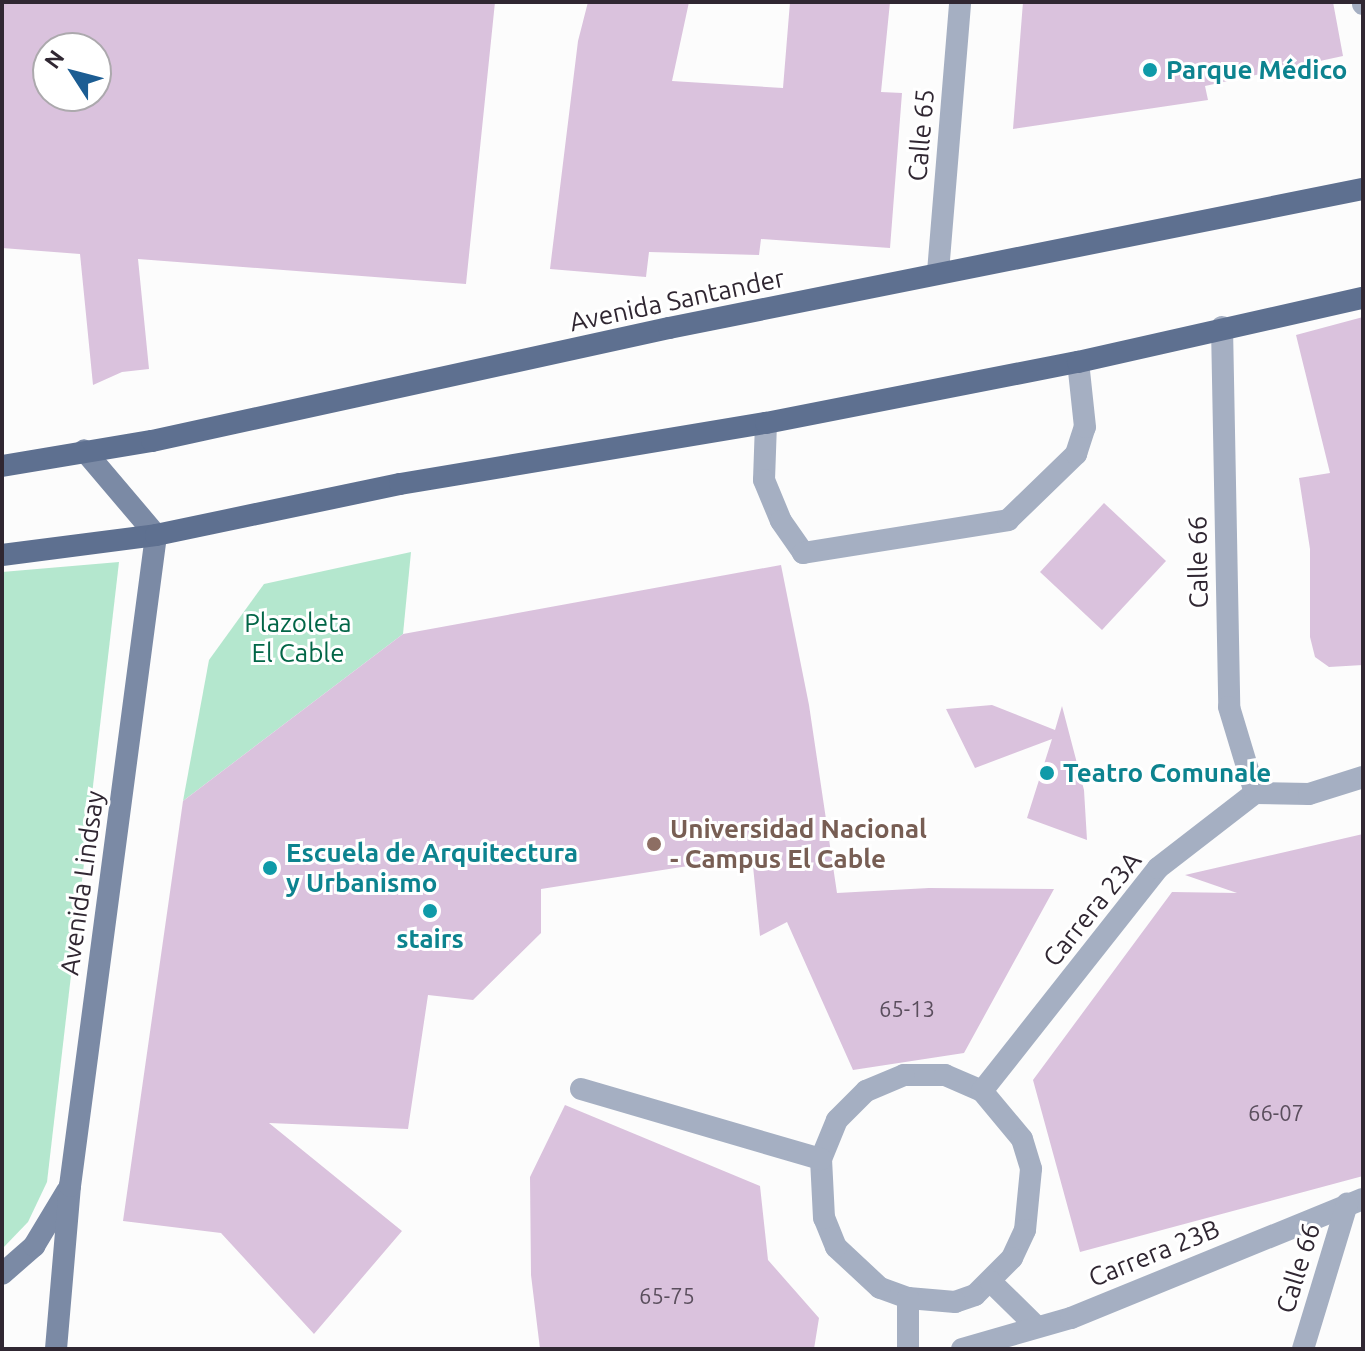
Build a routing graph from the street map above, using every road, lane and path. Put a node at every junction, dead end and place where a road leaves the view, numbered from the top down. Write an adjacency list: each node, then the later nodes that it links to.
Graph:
1 (960, 2): 3 (street, Calle 65)
2 (1363, 189): 3 (main road, Avenida Santander)
3 (938, 272): 8 (main road, Avenida Santander)
4 (1363, 298): 5 (main road)
5 (1222, 327): 6 (main road); 13 (street, Calle 66)
6 (1078, 362): 7 (main road); 7 (street)
7 (766, 423): 10 (main road)
8 (84, 450): 9 (main road, Avenida Santander); 10 (main road)
9 (2, 466)
10 (156, 535): 11 (main road); 17 (main road, Avenida Lindsay)
11 (2, 555)
12 (1363, 777): 13 (street)
13 (1255, 793): 15 (street, Carrera 23A)
14 (581, 1089): 16 (street)
15 (982, 1091): 16 (street); 20 (street)
16 (821, 1159): 21 (street)
17 (70, 1186): 19 (main road); 23 (main road, Avenida Lindsay)
18 (1355, 1202): 22 (street, Carrera 23B); 26 (street, Calle 66)
19 (2, 1274)
20 (991, 1282): 21 (street); 22 (street)
21 (908, 1298): 24 (street)
22 (1037, 1327): 25 (street, Carrera 23B)
23 (56, 1349)
24 (908, 1349)
25 (962, 1349)
26 (1303, 1349)

